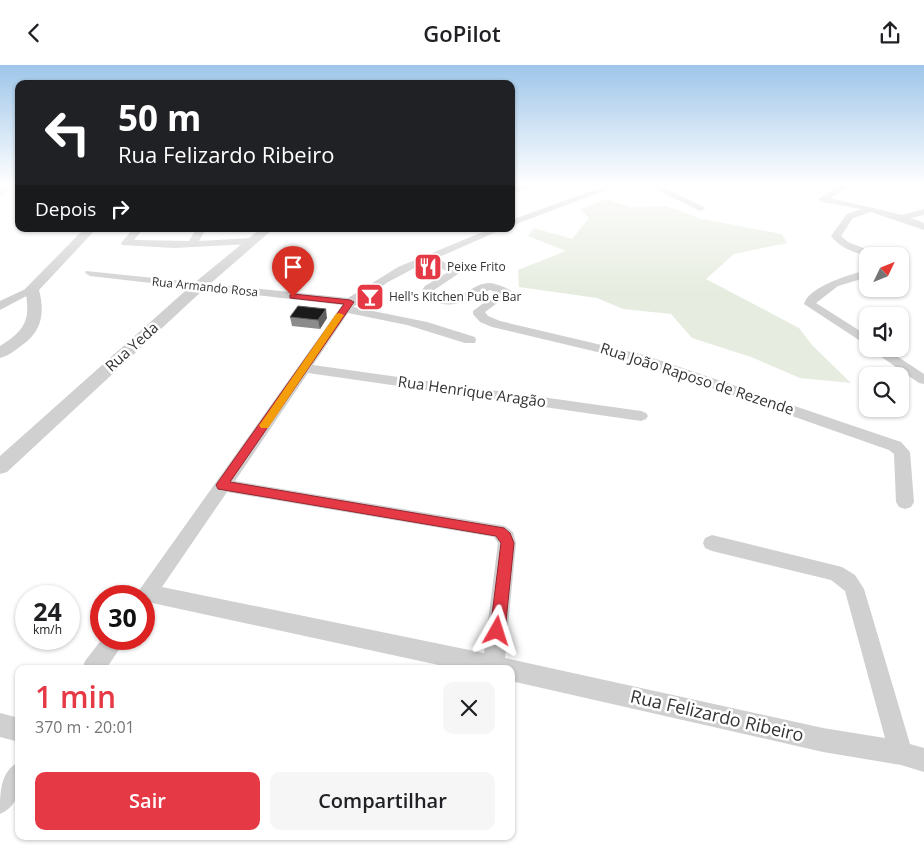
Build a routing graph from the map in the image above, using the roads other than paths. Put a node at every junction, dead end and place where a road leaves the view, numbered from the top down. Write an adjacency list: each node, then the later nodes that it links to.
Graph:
1 (847, 220): 11 (street)
2 (905, 220): 3 (street)
3 (924, 227)
4 (87, 232): 16 (street)
5 (135, 232): 10 (street)
6 (199, 232): 10 (street)
7 (263, 232): 9 (street, Rua Yeda)
8 (491, 232): 12 (street)
9 (250, 241): 10 (street); 15 (street, Rua Yeda)
10 (192, 244)
11 (859, 250)
12 (430, 258): 17 (street); 28 (street, Rua João Raposo de Rezende)
13 (90, 273): 15 (street, Rua Armando Rosa)
14 (859, 276): 19 (street)
15 (198, 287): 17 (street, Rua Armando Rosa); 26 (street, Rua Yeda)
16 (32, 289): 18 (street); 21 (street)
17 (347, 305): 20 (street, Rua Armando Rosa); 23 (street)
18 (0, 306)
19 (859, 337)
20 (470, 340)
21 (0, 353)
22 (889, 357): 24 (street)
23 (304, 368): 25 (street, Rua Henrique Aragão); 27 (street)
24 (924, 380)
25 (641, 415)
26 (0, 467)
27 (222, 485): 30 (street); 35 (street)
28 (905, 502)
29 (712, 543): 39 (street)
30 (153, 585)
31 (155, 597): 34 (street, Rua Felizardo Ribeiro)
32 (107, 650): 33 (street)
33 (97, 665)
34 (488, 665)
35 (503, 665)
36 (515, 671): 39 (street, Rua Felizardo Ribeiro)
37 (0, 725): 38 (street)
38 (15, 729)
39 (901, 753): 40 (street, Rua Felizardo Ribeiro)
40 (924, 760)
41 (15, 780): 42 (street)
42 (0, 801)

